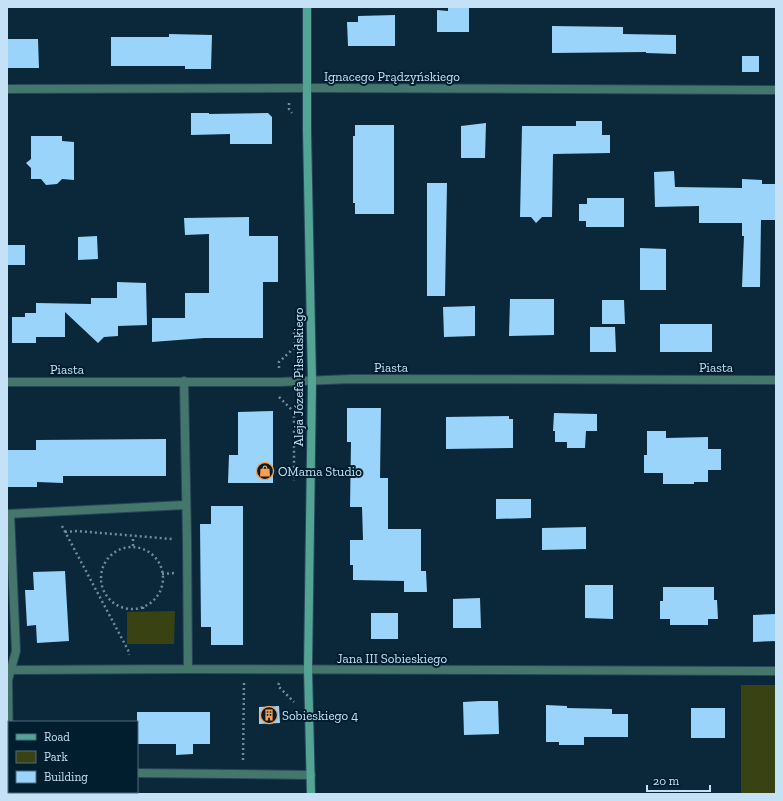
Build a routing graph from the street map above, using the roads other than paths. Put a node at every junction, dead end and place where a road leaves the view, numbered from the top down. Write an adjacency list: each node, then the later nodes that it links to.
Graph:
1 (307, 7): 2 (street, Aleja Józefa Piłsudskiego)
2 (307, 88): 3 (street, Ignacego Prądzyńskiego); 4 (street, Ignacego Prądzyńskiego); 7 (street, Aleja Józefa Piłsudskiego)
3 (7, 89)
4 (776, 90)
5 (776, 380): 7 (street, Piasta)
6 (184, 381): 7 (street, Piasta); 8 (street, Piasta); 9 (street)
7 (312, 381): 13 (street, Aleja Józefa Piłsudskiego)
8 (7, 382)
9 (185, 505): 10 (street); 11 (street)
10 (8, 514): 12 (street)
11 (188, 669): 12 (street, Jana III Sobieskiego); 13 (street, Jana III Sobieskiego)
12 (9, 670): 15 (street)
13 (308, 670): 14 (street, Jana III Sobieskiego); 17 (street, Aleja Józefa Piłsudskiego)
14 (776, 671)
15 (9, 721)
16 (138, 773): 17 (street)
17 (311, 774): 18 (street, Aleja Józefa Piłsudskiego)
18 (311, 794)

